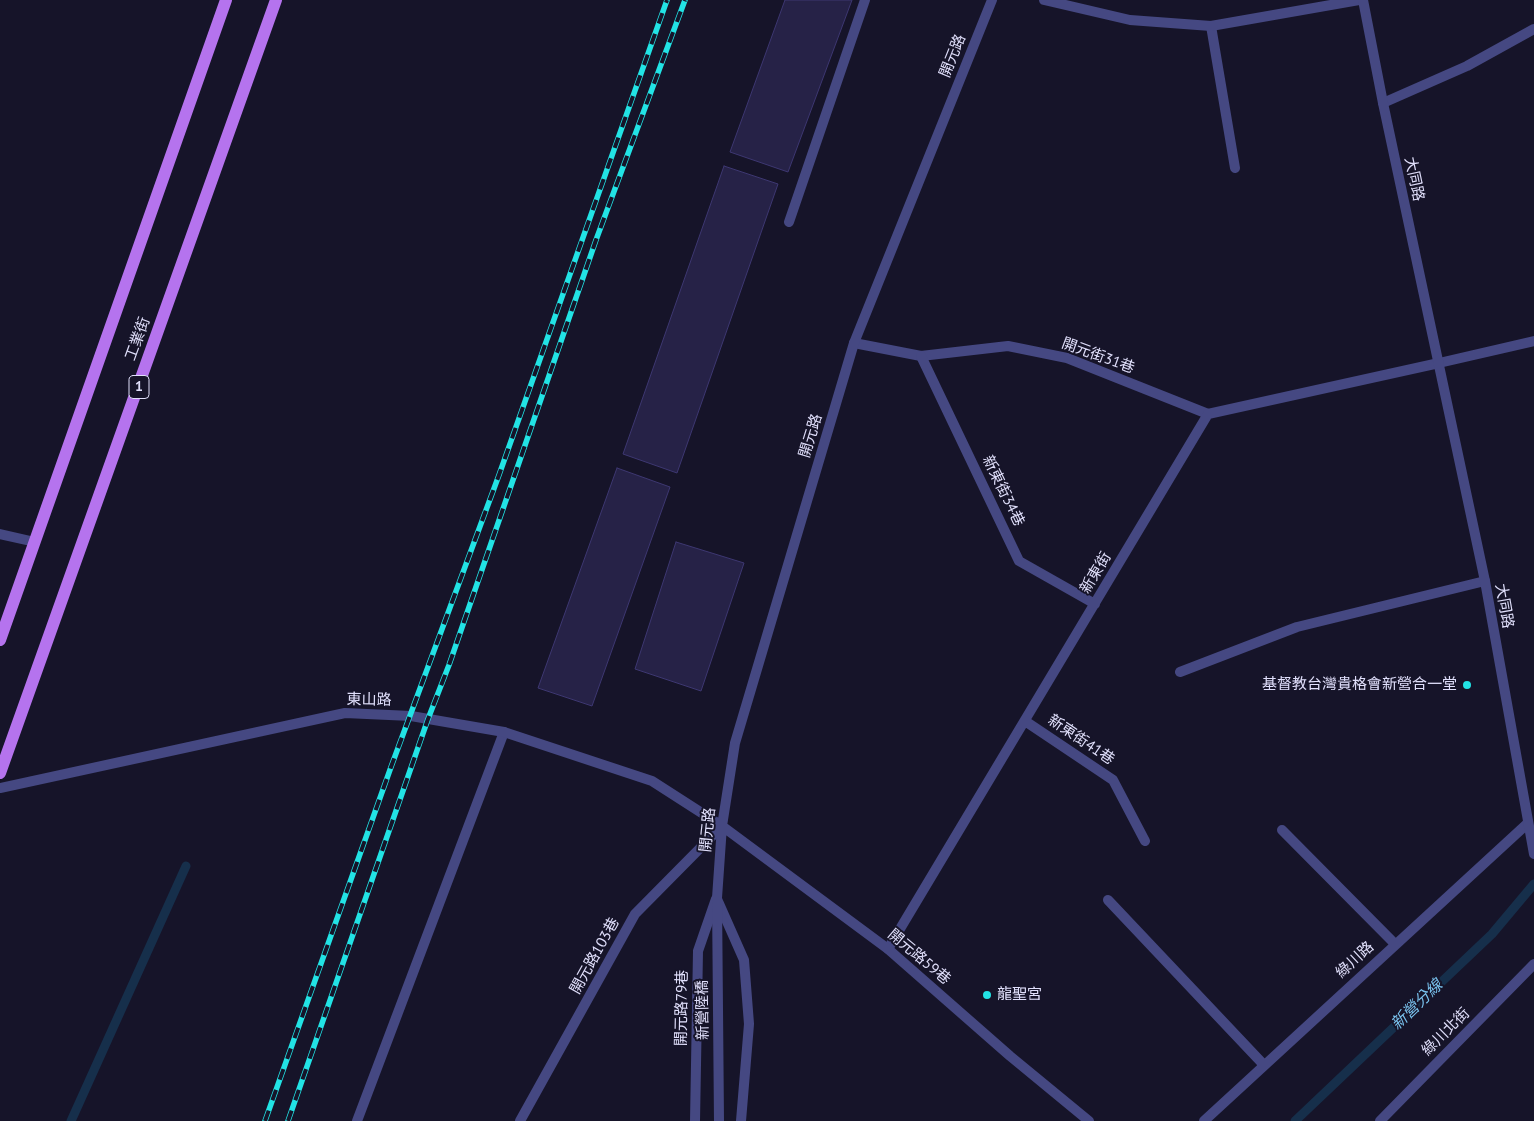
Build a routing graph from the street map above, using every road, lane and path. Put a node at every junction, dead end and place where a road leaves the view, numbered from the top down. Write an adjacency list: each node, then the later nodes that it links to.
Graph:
1 (226, 0): 18 (main road, 工業街)
2 (276, 0): 25 (main road, 工業街 / 1)
3 (866, 0): 11 (street)
4 (992, 0): 13 (street, 開元路)
5 (1044, 0): 7 (street)
6 (1361, 0): 7 (street); 9 (street, 大同路)
7 (1211, 26): 10 (street)
8 (1534, 29): 9 (street)
9 (1383, 104): 15 (street, 大同路)
10 (1235, 168)
11 (789, 222)
12 (1534, 341): 15 (street)
13 (854, 344): 14 (street, 開元街31巷); 28 (street, 開元路)
14 (921, 356): 16 (street, 開元街31巷); 20 (street, 新東街34巷)
15 (1439, 364): 16 (street); 19 (street, 大同路)
16 (1208, 414): 20 (street, 新東街)
17 (0, 534): 18 (street)
18 (35, 542): 21 (main road, 工業街)
19 (1485, 581): 22 (street); 27 (street, 大同路)
20 (1095, 604): 23 (street, 新東街)
21 (0, 640)
22 (1180, 672)
23 (1025, 721): 30 (street, 新東街41巷); 35 (street, 新東街)
24 (504, 732): 26 (street, 東山路); 28 (street, 東山路); 38 (street)
25 (0, 773)
26 (0, 788)
27 (1528, 822): 31 (street, 大同路); 34 (street, 綠川路)
28 (722, 826): 32 (street, 開元路); 35 (street, 開元路59巷); 39 (street, 開元路103巷)
29 (1282, 830): 34 (street)
30 (1145, 841)
31 (1534, 854)
32 (716, 898): 40 (street, 開元路79巷); 41 (street, 新營陸橋); 42 (street)
33 (1108, 900): 37 (street)
34 (1395, 944): 37 (street, 綠川路)
35 (888, 949): 43 (street, 開元路59巷)
36 (1534, 964): 45 (street, 綠川北街)
37 (1264, 1064): 44 (street, 綠川路)
38 (356, 1121)
39 (520, 1121)
40 (695, 1121)
41 (719, 1121)
42 (741, 1121)
43 (1089, 1121)
44 (1204, 1121)
45 (1380, 1121)

